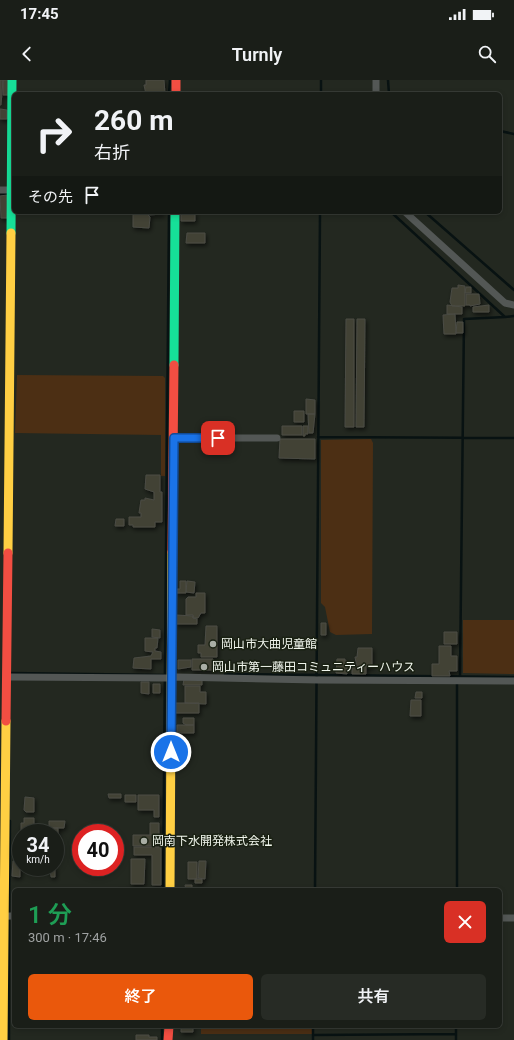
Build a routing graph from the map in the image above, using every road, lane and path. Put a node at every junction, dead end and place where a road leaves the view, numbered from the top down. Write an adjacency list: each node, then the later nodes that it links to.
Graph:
1 (12, 80): 7 (street)
2 (176, 80): 4 (street)
3 (376, 80): 5 (street)
4 (176, 92)
5 (376, 92)
6 (0, 190): 7 (street)
7 (12, 190): 13 (street)
8 (175, 214): 11 (street)
9 (407, 214): 10 (street)
10 (514, 305)
11 (174, 438): 12 (street); 14 (street)
12 (277, 438)
13 (7, 677): 14 (street); 17 (street)
14 (166, 678): 15 (street); 16 (street)
15 (514, 681)
16 (170, 888)
17 (6, 914): 21 (street)
18 (502, 918): 19 (street)
19 (514, 918)
20 (169, 1028): 22 (street)
21 (4, 1040)
22 (168, 1040)

